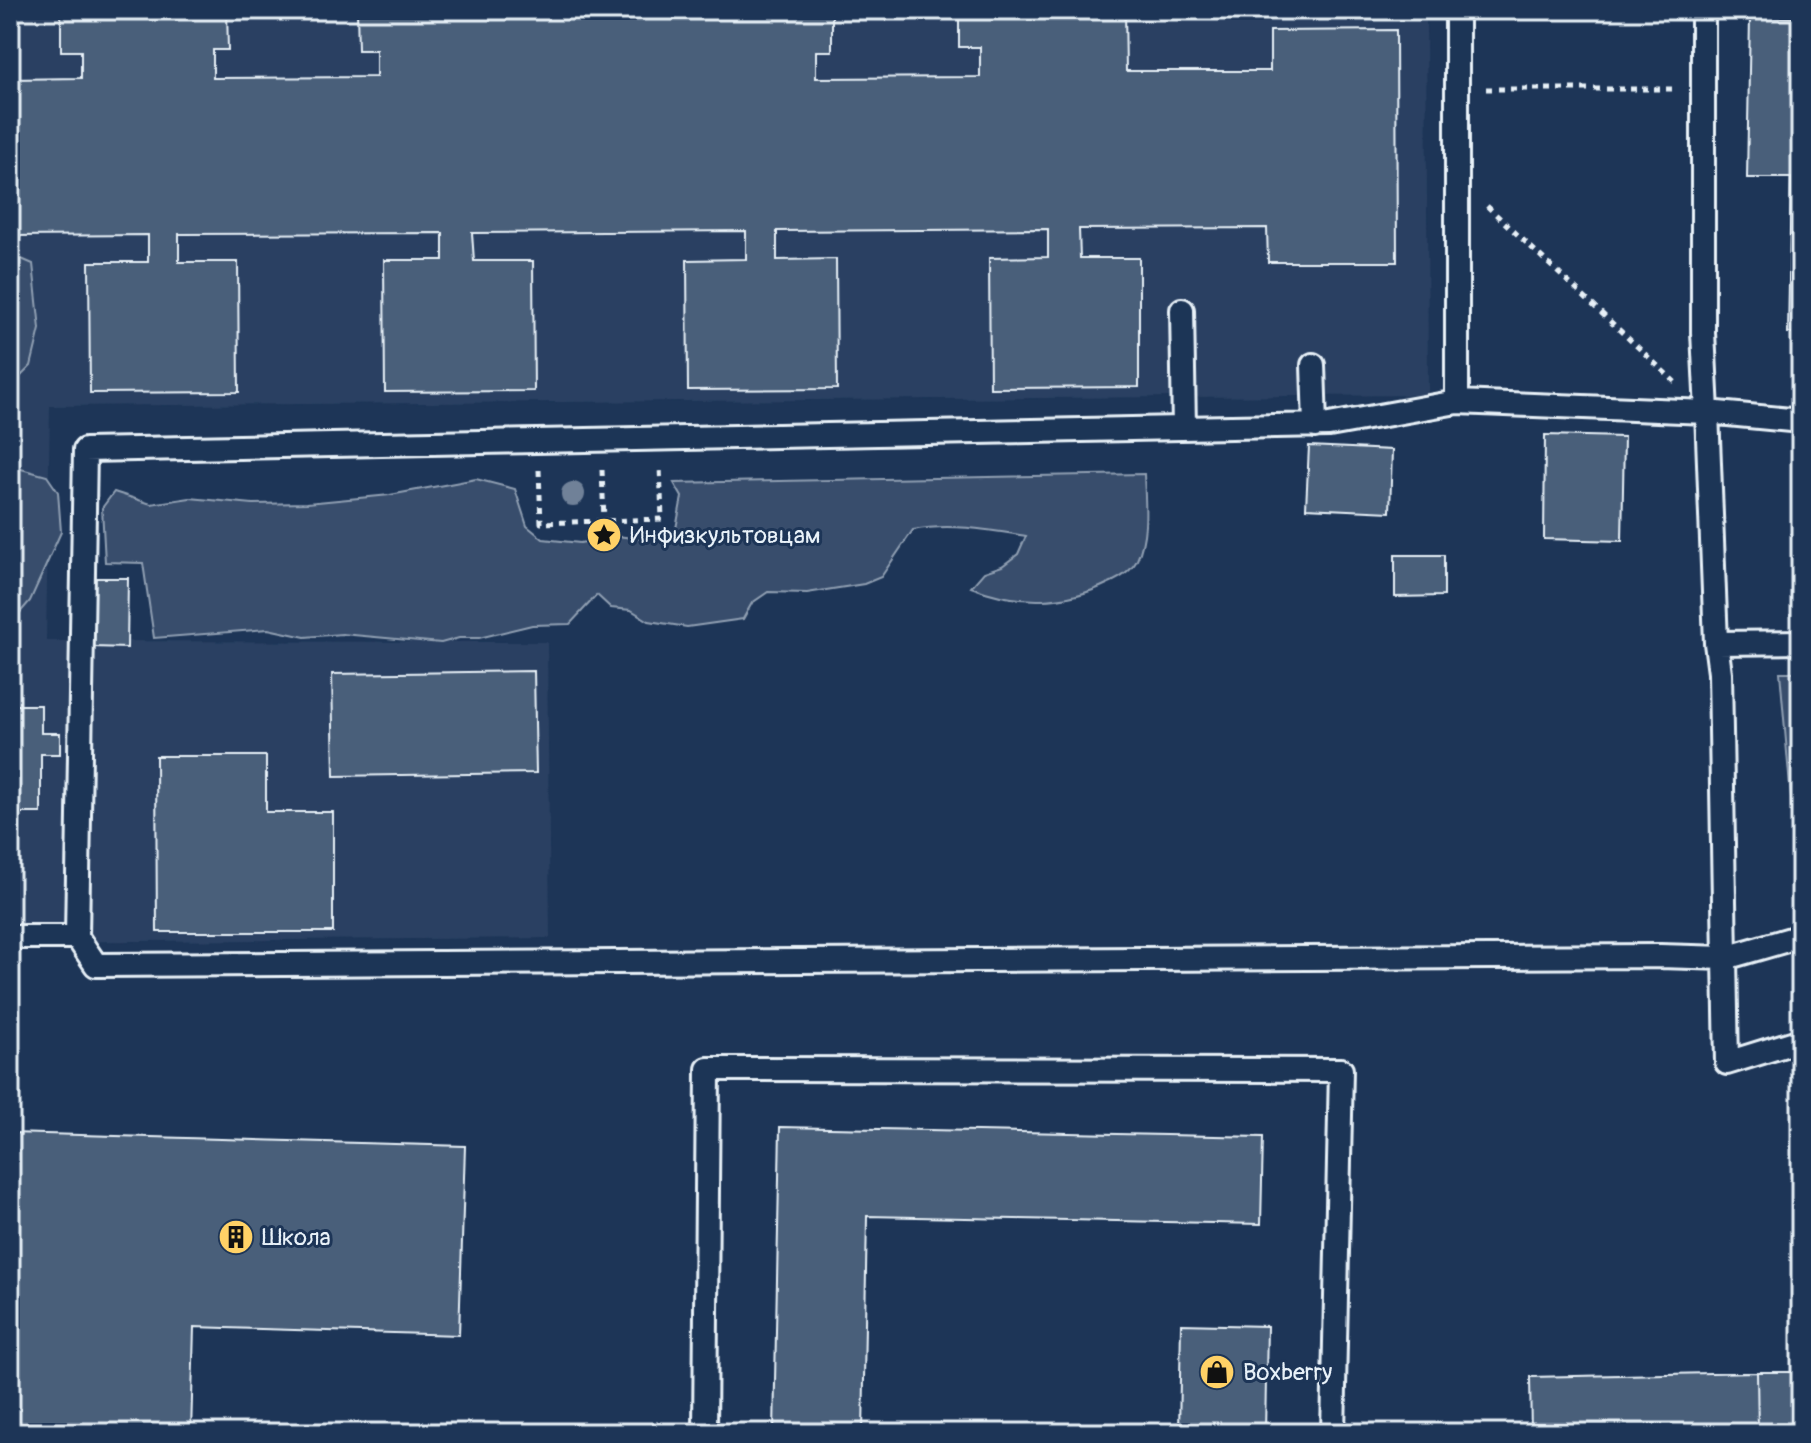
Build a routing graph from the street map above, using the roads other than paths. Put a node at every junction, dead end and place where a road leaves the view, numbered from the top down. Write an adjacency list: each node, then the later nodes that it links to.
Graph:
1 (1457, 10): 5 (lane)
2 (1703, 10): 6 (lane)
3 (1182, 310): 9 (lane)
4 (1313, 365): 8 (lane)
5 (1457, 402): 6 (lane); 8 (lane)
6 (1707, 412): 7 (lane); 11 (lane)
7 (1801, 421)
8 (1315, 426): 9 (lane)
9 (1184, 428): 14 (lane)
10 (1801, 642): 11 (lane)
11 (1716, 643): 15 (lane)
12 (1801, 936): 15 (lane)
13 (10, 937): 14 (lane)
14 (77, 937): 15 (lane)
15 (1725, 958): 16 (lane)
16 (1801, 1040)
17 (705, 1433): 18 (lane)
18 (1333, 1433)

